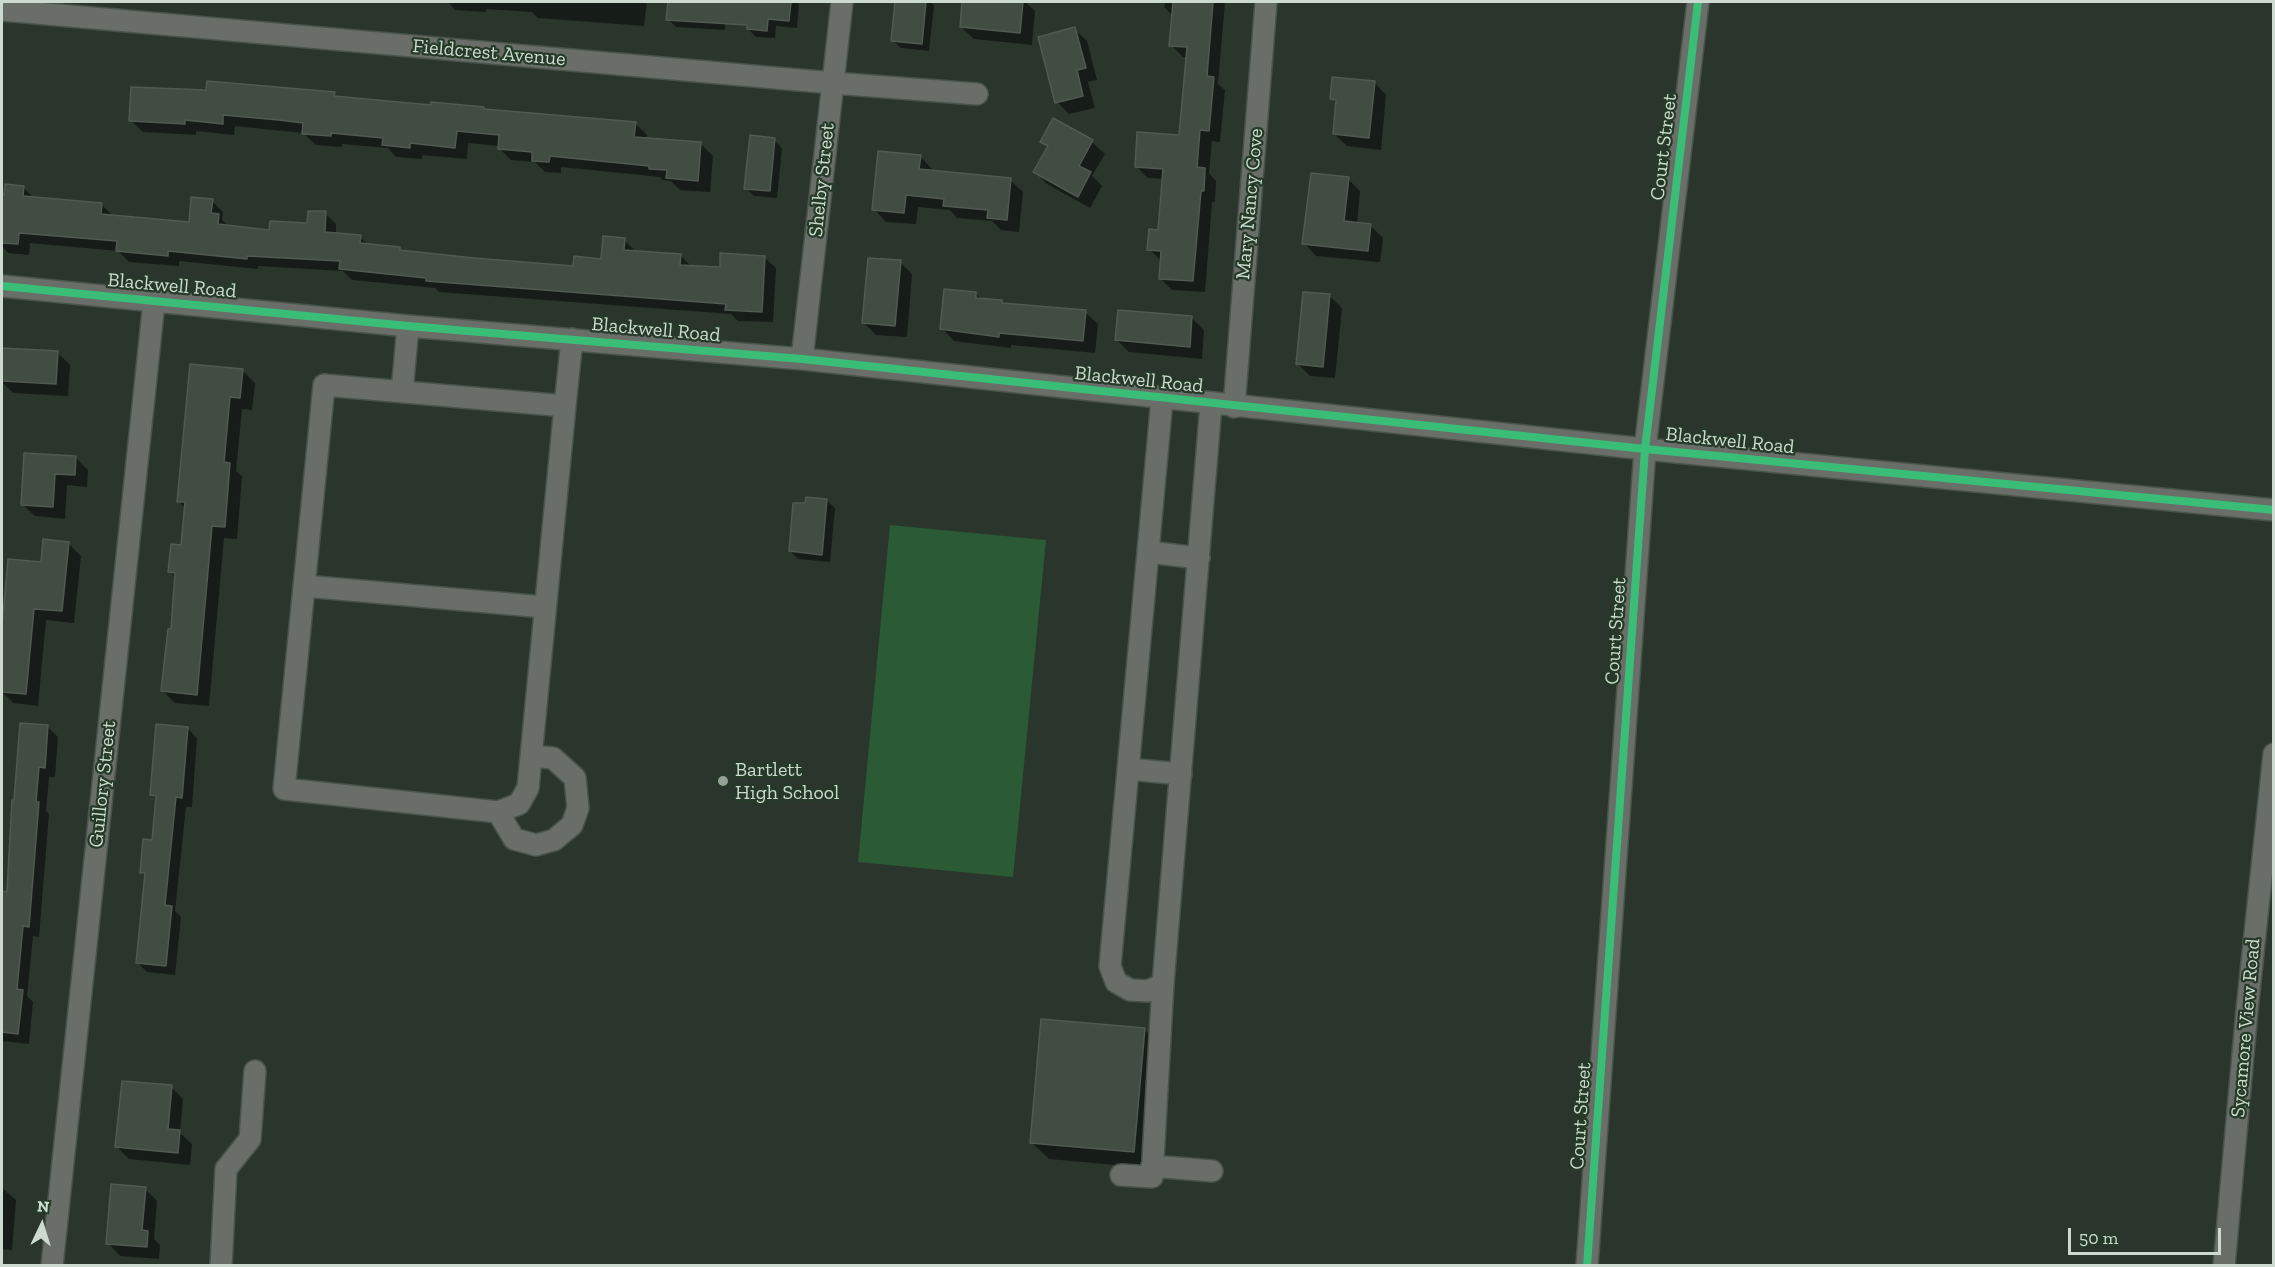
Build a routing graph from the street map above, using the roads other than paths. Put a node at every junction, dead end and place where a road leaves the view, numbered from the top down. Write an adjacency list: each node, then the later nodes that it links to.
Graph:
1 (842, 2): 5 (street, Shelby Street)
2 (1266, 2): 16 (street, Mary Nancy Cove)
3 (1698, 2): 17 (street, Court Street)
4 (2, 10): 5 (street, Fieldcrest Avenue)
5 (833, 83): 6 (street, Fieldcrest Avenue); 11 (street, Shelby Street)
6 (977, 94)
7 (2, 286): 8 (street, Blackwell Road)
8 (154, 302): 9 (street, Blackwell Road); 33 (street, Guillory Street)
9 (408, 326): 10 (street, Blackwell Road); 12 (street)
10 (572, 339): 11 (street, Blackwell Road); 15 (street)
11 (802, 359): 13 (street, Blackwell Road)
12 (402, 392): 15 (street); 21 (street)
13 (1162, 399): 14 (street, Blackwell Road); 19 (street)
14 (1211, 404): 16 (street, Blackwell Road); 20 (street)
15 (565, 406): 22 (street)
16 (1234, 406): 17 (street, Blackwell Road)
17 (1645, 449): 18 (street, Blackwell Road); 35 (street, Court Street)
18 (2274, 510)
19 (1148, 552): 20 (street); 25 (street)
20 (1199, 558): 26 (street)
21 (304, 586): 22 (street); 27 (street)
22 (544, 607): 24 (street)
23 (2274, 754): 36 (street, Sycamore View Road)
24 (531, 756): 27 (street); 27 (street)
25 (1128, 769): 26 (street); 28 (street)
26 (1180, 774): 28 (street)
27 (498, 812)
28 (1163, 984): 30 (street)
29 (255, 1071): 34 (street)
30 (1152, 1166): 31 (street); 32 (street)
31 (1212, 1171)
32 (1121, 1175)
33 (52, 1266)
34 (221, 1266)
35 (1587, 1266)
36 (2224, 1266)

